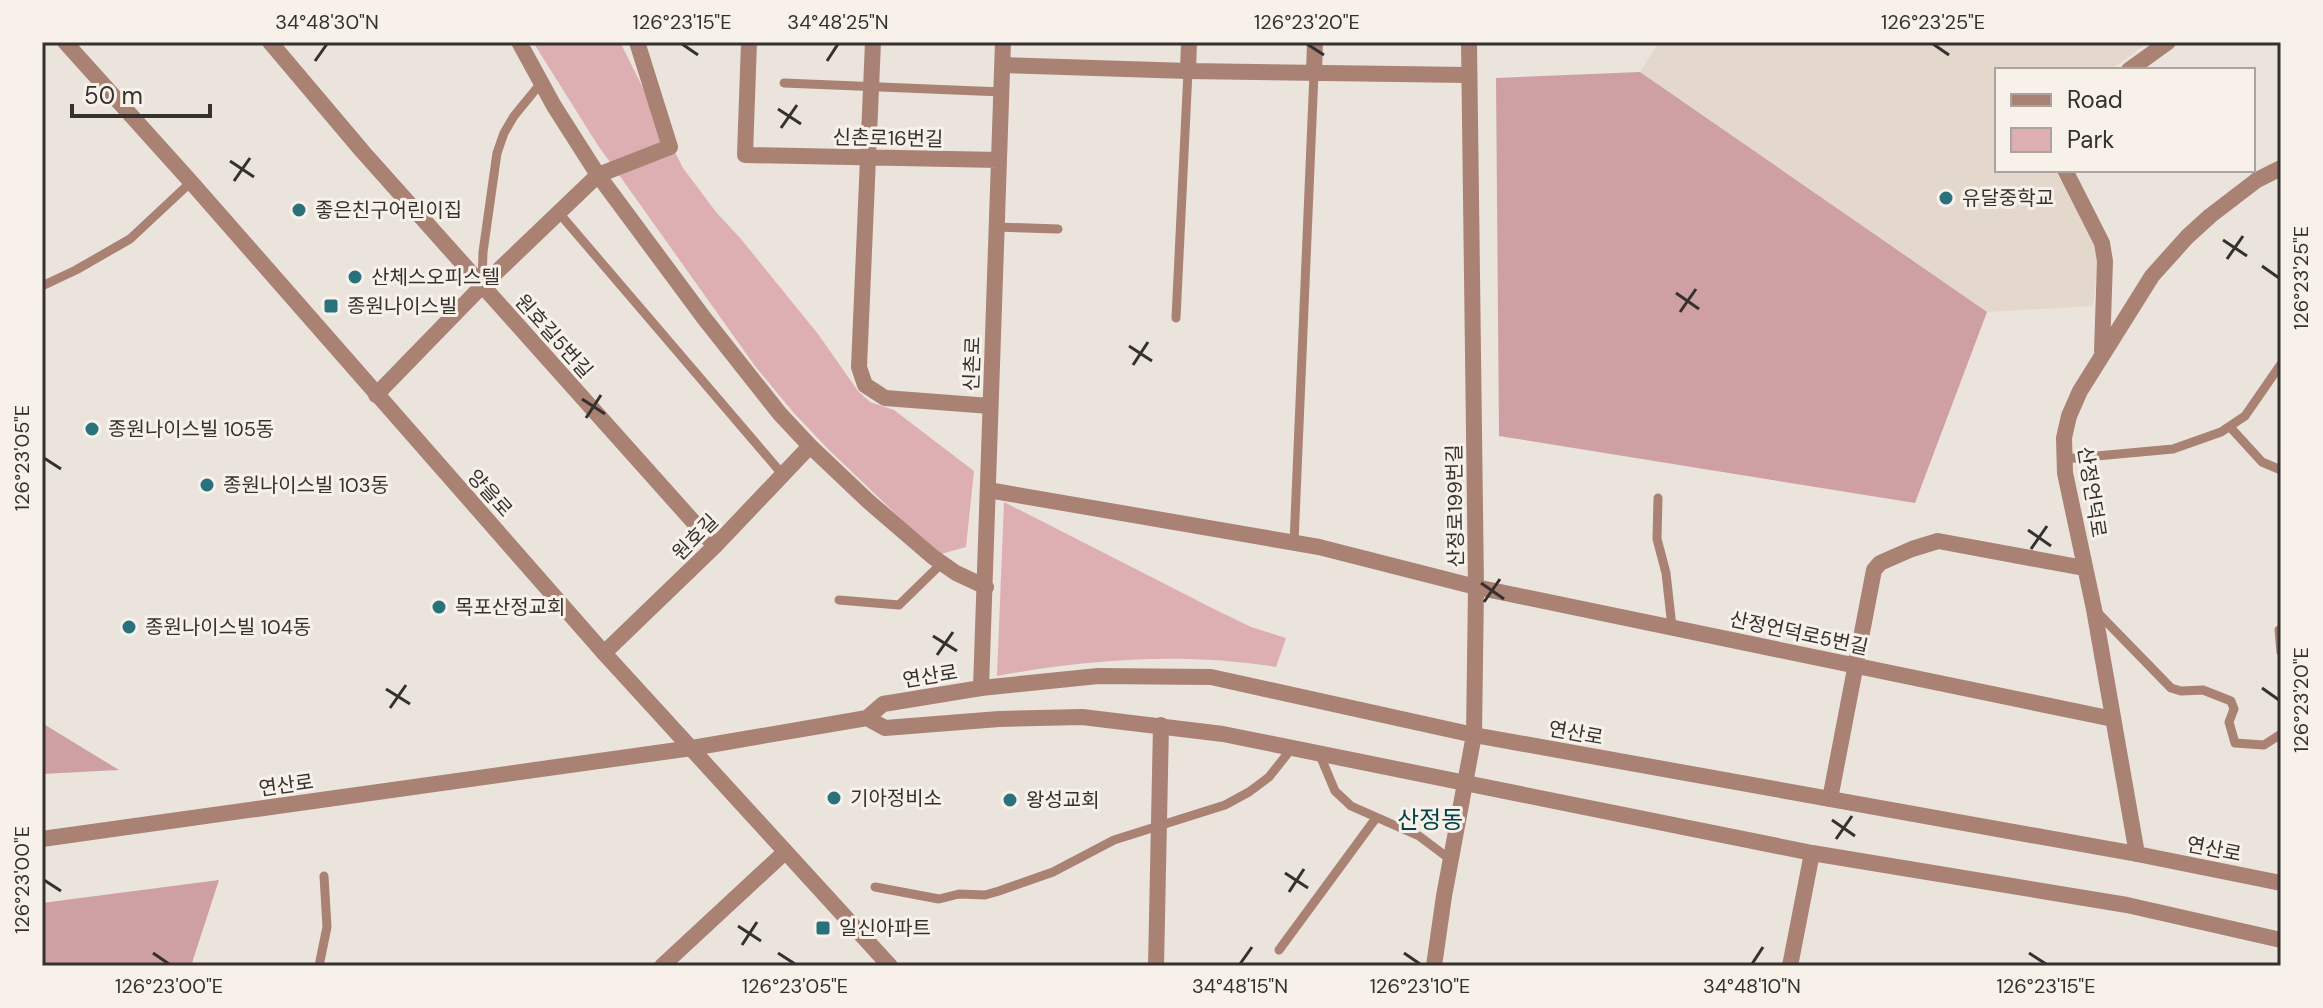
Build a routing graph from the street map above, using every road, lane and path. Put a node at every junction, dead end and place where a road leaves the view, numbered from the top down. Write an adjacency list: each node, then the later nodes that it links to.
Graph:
1 (65, 42): 26 (street, 양을로)
2 (270, 42): 31 (street, 원호길5번길)
3 (519, 42): 17 (street)
4 (637, 42): 25 (street)
5 (749, 42): 21 (street, 신촌로16번길)
6 (873, 42): 19 (street)
7 (1003, 42): 12 (street, 신촌로)
8 (1189, 42): 14 (street)
9 (1315, 42): 15 (street)
10 (1469, 42): 16 (street, 산정로199번길)
11 (2168, 42): 13 (street)
12 (1003, 65): 14 (street); 20 (street, 신촌로)
13 (2132, 68)
14 (1188, 71): 15 (street); 32 (lane)
15 (1314, 73): 16 (street); 44 (lane)
16 (1468, 75): 49 (street, 산정로199번길)
17 (541, 83): 25 (street); 31 (lane)
18 (784, 83): 19 (lane)
19 (871, 87): 20 (lane); 21 (street)
20 (1002, 92): 22 (street, 신촌로)
21 (868, 157): 22 (street, 신촌로16번길); 36 (street)
22 (999, 160): 28 (street, 신촌로)
23 (2281, 168): 33 (street, 산정언덕로)
24 (2066, 172): 33 (street)
25 (598, 175): 27 (street); 38 (street)
26 (191, 182): 30 (lane); 35 (street, 양을로)
27 (559, 213): 31 (street); 41 (lane)
28 (997, 227): 29 (lane); 36 (street, 신촌로)
29 (1058, 229)
30 (42, 286)
31 (482, 286): 35 (street); 45 (street, 원호길5번길)
32 (1176, 318)
33 (2102, 354): 39 (street, 산정언덕로)
34 (2281, 364): 37 (lane)
35 (376, 395): 55 (street, 양을로)
36 (990, 406): 42 (street, 신촌로)
37 (2230, 427): 39 (lane); 40 (lane)
38 (810, 446): 41 (street, 원호길); 46 (street)
39 (2063, 459): 47 (street, 산정언덕로)
40 (2281, 470)
41 (783, 475): 45 (street, 원호길)
42 (988, 490): 44 (street, 산정언덕로5번길); 48 (street, 신촌로)
43 (1658, 498): 52 (lane)
44 (1294, 543): 49 (street, 산정언덕로5번길)
45 (715, 546): 55 (street, 원호길)
46 (942, 563): 48 (street); 50 (lane)
47 (2084, 568): 51 (street, 산정언덕로); 56 (street)
48 (986, 587): 57 (street, 신촌로)
49 (1476, 587): 52 (street, 산정언덕로5번길); 62 (street, 산정로199번길)
50 (839, 600)
51 (2094, 609): 59 (street, 산정언덕로); 61 (lane)
52 (1672, 627): 56 (street, 산정언덕로5번길)
53 (2281, 629): 54 (lane)
54 (2281, 652)
55 (604, 653): 63 (street, 양을로)
56 (1855, 665): 59 (street, 산정언덕로5번길); 67 (street)
57 (981, 688): 58 (street, 연산로); 62 (street, 연산로)
58 (867, 718): 60 (street, 연산로); 63 (street, 연산로)
59 (2113, 719): 73 (street, 산정언덕로)
60 (1161, 725): 64 (street, 연산로); 69 (street)
61 (2281, 734)
62 (1474, 735): 66 (street, 산정로199번길); 67 (street, 연산로)
63 (692, 748): 70 (street, 연산로); 71 (street, 양을로)
64 (1292, 748): 65 (street, 연산로); 69 (lane)
65 (1319, 753): 66 (street, 연산로); 68 (lane)
66 (1466, 783): 72 (street, 연산로); 74 (street, 산정로199번길)
67 (1830, 799): 73 (street, 연산로)
68 (1376, 818): 74 (lane); 79 (lane)
69 (1159, 826): 77 (lane); 83 (street)
70 (42, 839)
71 (785, 852): 81 (street); 82 (street, 양을로)
72 (1812, 853): 78 (street, 연산로); 85 (street)
73 (2137, 854): 76 (street, 연산로)
74 (1451, 860): 84 (street, 산정로199번길)
75 (324, 876): 80 (lane)
76 (2281, 883)
77 (875, 887)
78 (2281, 940)
79 (1279, 950)
80 (319, 966)
81 (662, 966)
82 (890, 966)
83 (1156, 966)
84 (1434, 966)
85 (1790, 966)

